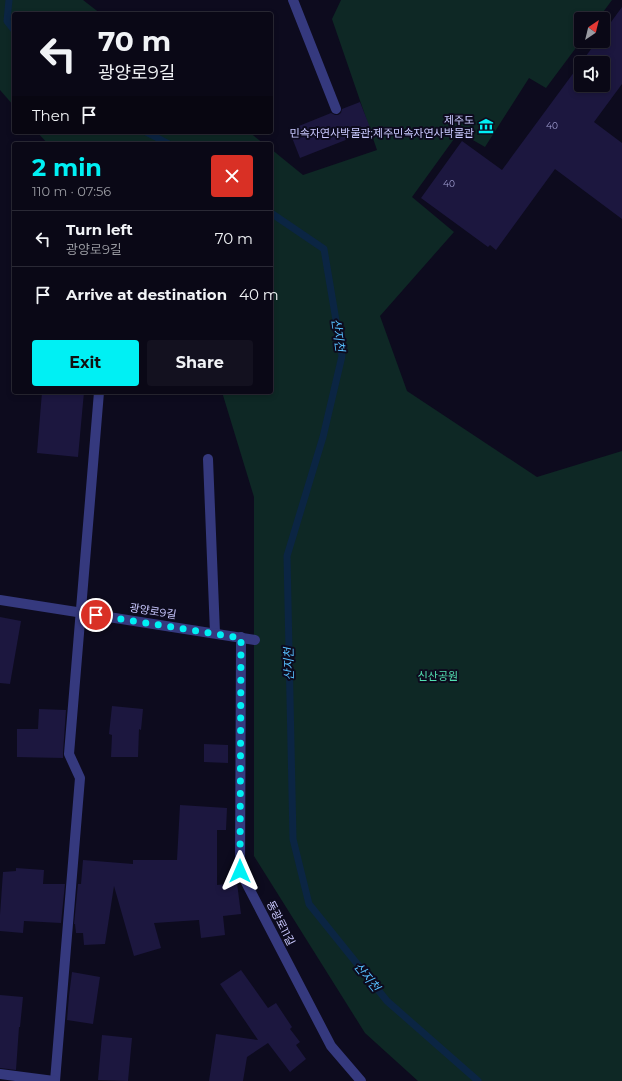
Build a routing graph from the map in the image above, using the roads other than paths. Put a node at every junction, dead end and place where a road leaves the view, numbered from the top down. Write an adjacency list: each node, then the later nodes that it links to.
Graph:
1 (293, 0): 2 (street)
2 (336, 109)
3 (99, 394): 6 (street)
4 (208, 460): 7 (street)
5 (0, 600): 6 (street, 광양로9길)
6 (81, 612): 7 (street, 광양로9길); 11 (street)
7 (215, 633): 8 (street, 광양로9길)
8 (241, 638): 9 (street, 광양로9길); 12 (street, 동광로11길)
9 (255, 640)
10 (0, 1074): 11 (street)
11 (54, 1081)
12 (361, 1081)

